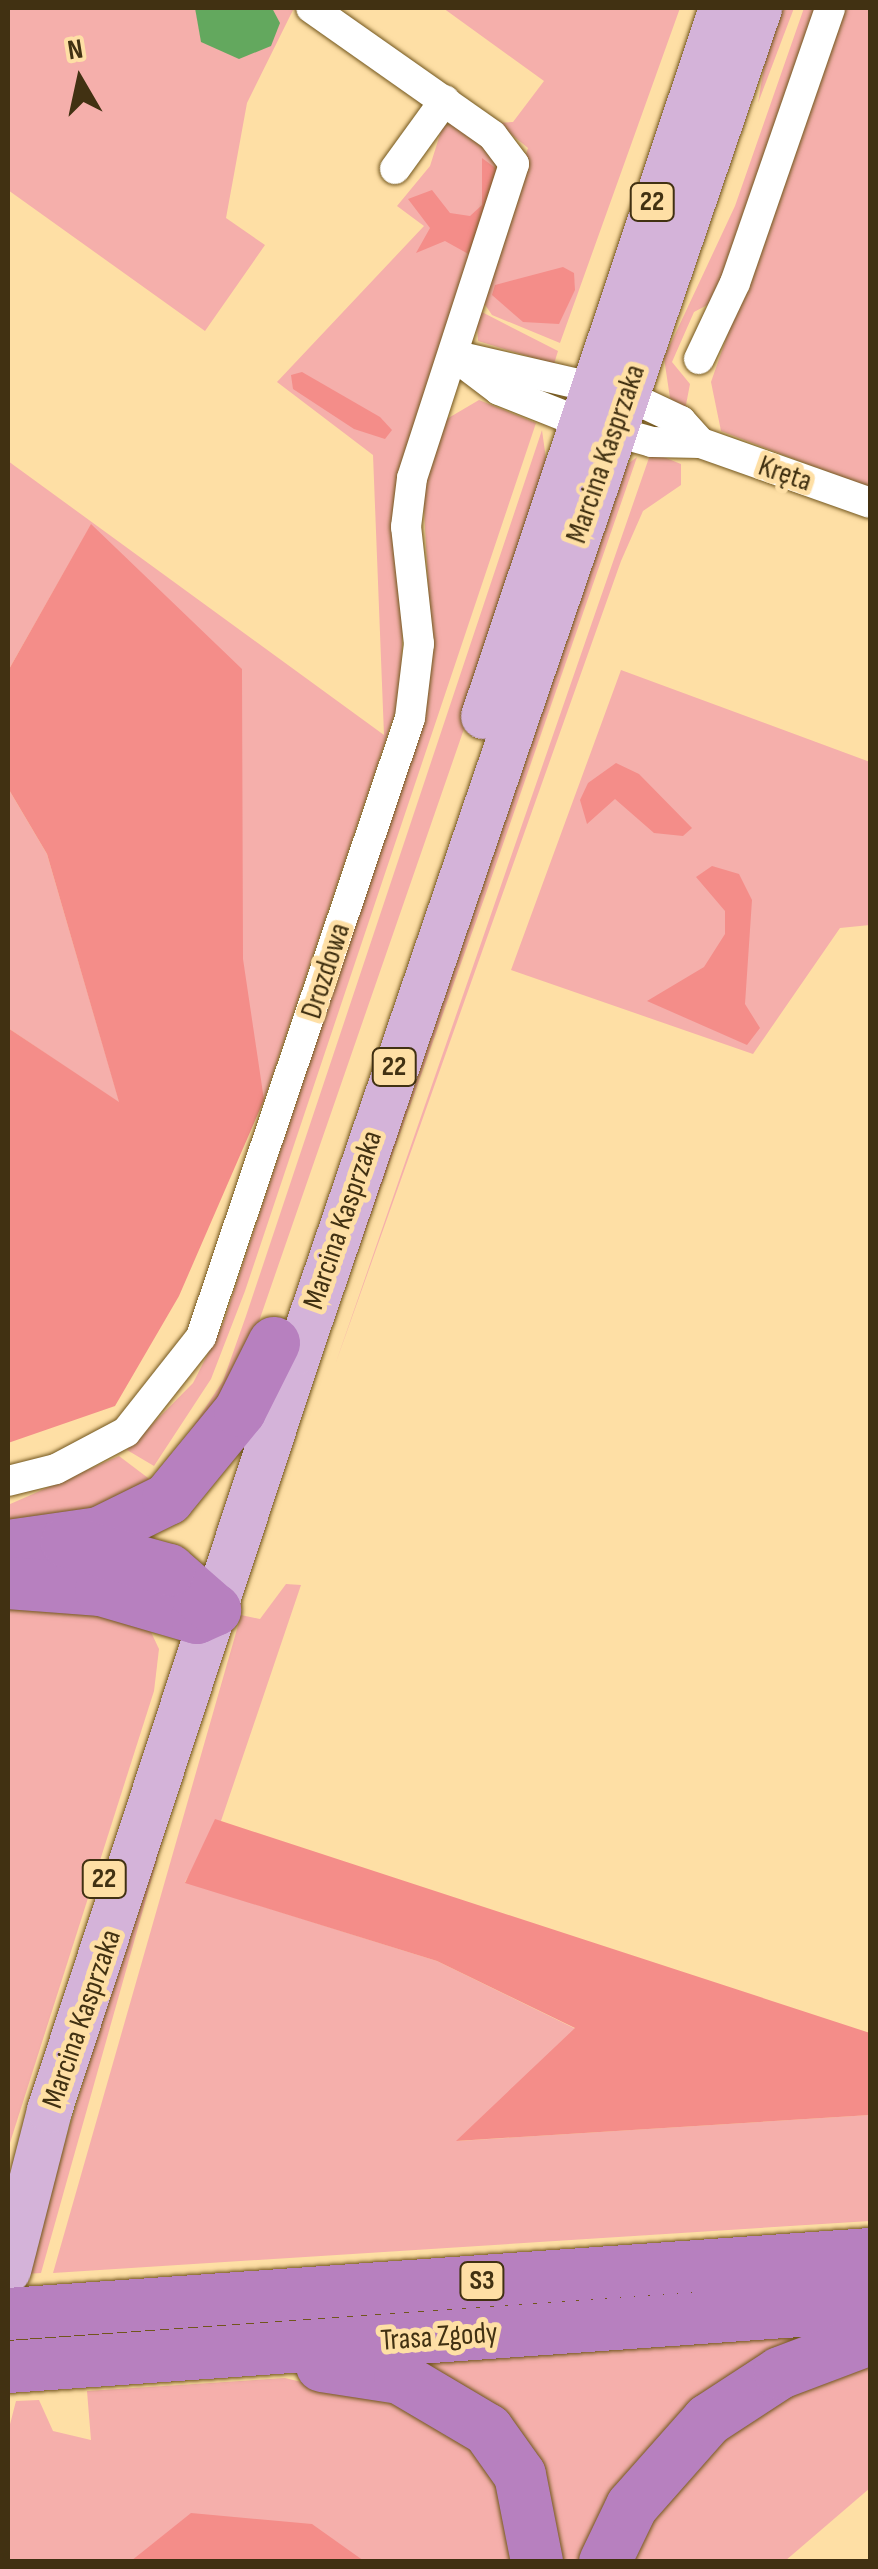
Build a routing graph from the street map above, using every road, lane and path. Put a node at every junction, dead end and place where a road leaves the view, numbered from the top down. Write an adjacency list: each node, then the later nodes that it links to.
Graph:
1 (311, 8): 5 (street)
2 (721, 8): 9 (main road, Marcina Kasprzaka / 22)
3 (760, 8): 9 (main road, Marcina Kasprzaka / 22)
4 (830, 8): 8 (street)
5 (445, 100): 6 (street); 7 (street)
6 (395, 169)
7 (452, 355): 9 (street, Kręta); 12 (street, Drozdowa)
8 (699, 359)
9 (601, 408): 10 (street, Kręta); 11 (main road, Marcina Kasprzaka / 22); 16 (main road, Marcina Kasprzaka / 22)
10 (870, 503)
11 (274, 1343): 13 (highway); 16 (main road, Marcina Kasprzaka / 22)
12 (8, 1482)
13 (67, 1542): 14 (highway); 16 (highway)
14 (8, 1546)
15 (8, 1584): 16 (highway)
16 (199, 1605): 17 (main road, Marcina Kasprzaka / 22); 19 (main road, Marcina Kasprzaka / 22)
17 (8, 2173)
18 (870, 2254): 19 (highway, Trasa Zgody / S3)
19 (13, 2302)
20 (870, 2306): 22 (highway, Trasa Zgody / S3)
21 (870, 2339): 25 (highway)
22 (186, 2356): 23 (highway, Trasa Zgody / S3); 24 (highway)
23 (8, 2368)
24 (537, 2562)
25 (606, 2562)

